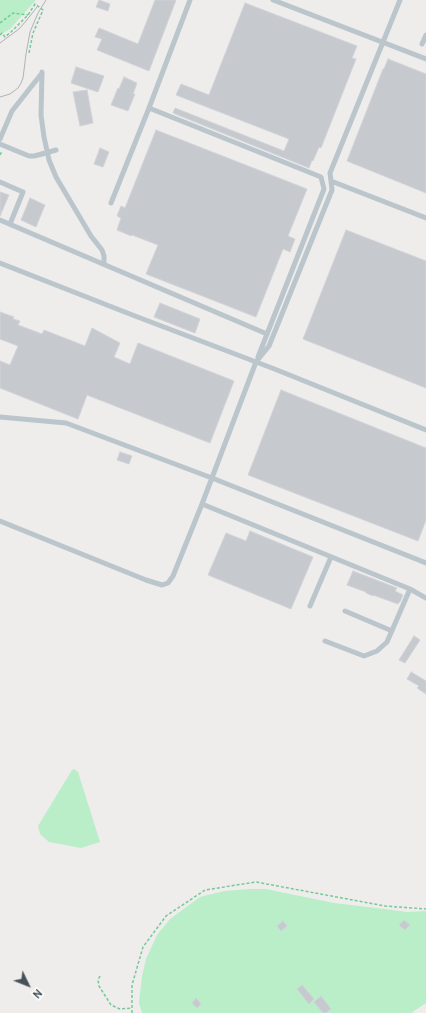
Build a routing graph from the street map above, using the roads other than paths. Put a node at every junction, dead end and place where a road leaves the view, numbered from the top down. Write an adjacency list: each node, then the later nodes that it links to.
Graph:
1 (190, 0): 8 (lane)
2 (273, 0): 5 (lane)
3 (400, 0): 5 (lane)
4 (426, 35): 6 (lane)
5 (384, 43): 7 (lane); 12 (lane)
6 (422, 44)
7 (426, 59)
8 (149, 108): 14 (lane); 20 (lane)
9 (0, 139): 19 (lane)
10 (0, 144): 11 (lane, bridge)
11 (56, 150)
12 (331, 181): 15 (lane); 21 (lane)
13 (0, 182): 17 (lane)
14 (111, 204)
15 (426, 218)
16 (0, 220): 17 (lane)
17 (10, 224): 19 (lane)
18 (0, 263): 21 (lane)
19 (104, 264): 20 (lane)
20 (267, 334): 21 (lane)
21 (256, 362): 23 (lane); 24 (lane)
22 (0, 418): 24 (lane)
23 (426, 430)
24 (212, 478): 25 (lane); 28 (lane)
25 (202, 504): 26 (lane); 27 (lane)
26 (0, 521)
27 (331, 557): 29 (lane); 31 (lane)
28 (426, 563)
29 (410, 588): 30 (lane); 33 (lane)
30 (426, 598)
31 (310, 606)
32 (345, 611): 33 (lane)
33 (392, 631): 34 (lane)
34 (325, 641)

